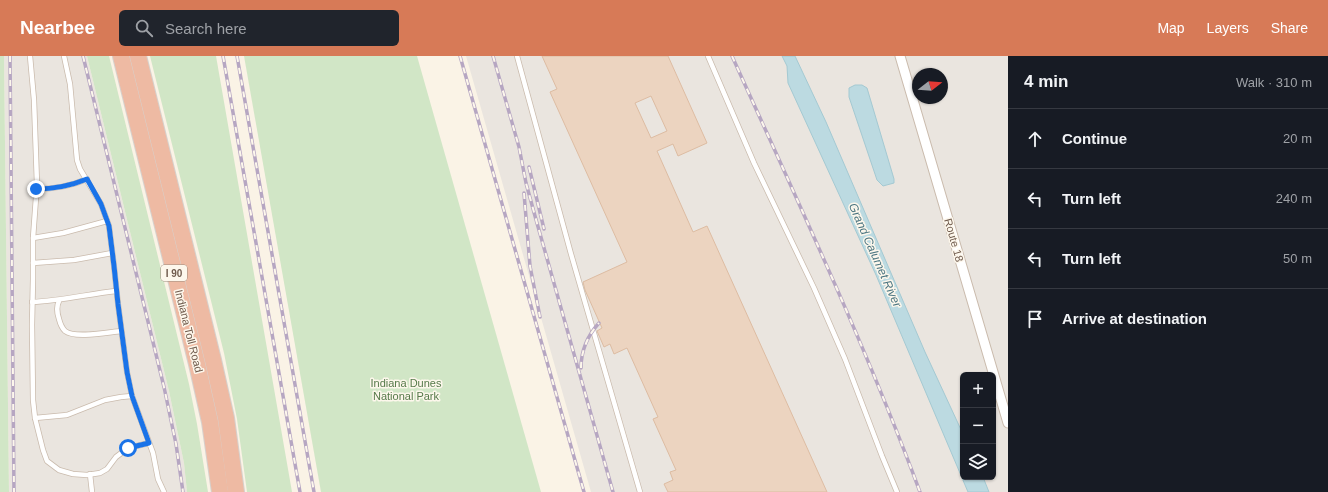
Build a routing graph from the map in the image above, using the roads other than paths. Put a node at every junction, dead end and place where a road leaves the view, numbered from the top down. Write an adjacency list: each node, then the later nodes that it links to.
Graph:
1 (30, 56): 9 (lane)
2 (64, 56): 8 (lane)
3 (121, 56): 18 (highway, Indiana Toll Road / I 90)
4 (138, 56): 18 (highway, Indiana Toll Road / I 90)
5 (517, 56): 28 (lane)
6 (708, 56): 29 (lane)
7 (900, 56): 21 (street, Route 18)
8 (87, 179): 9 (lane); 10 (lane)
9 (36, 189): 11 (lane)
10 (107, 221): 11 (lane); 12 (lane)
11 (33, 238): 13 (lane)
12 (112, 253): 13 (lane); 14 (lane)
13 (33, 263): 16 (lane)
14 (116, 291): 15 (lane); 17 (lane)
15 (59, 301): 16 (lane); 17 (lane)
16 (32, 302): 20 (lane)
17 (121, 331): 19 (lane)
18 (198, 332): 26 (highway, Indiana Toll Road / I 90); 27 (highway, Indiana Toll Road / I 90)
19 (132, 396): 20 (lane); 22 (lane)
20 (35, 418): 23 (lane)
21 (1008, 423)
22 (149, 443): 23 (lane); 25 (lane)
23 (90, 474): 24 (lane)
24 (92, 492)
25 (164, 492)
26 (220, 492)
27 (236, 492)
28 (640, 492)
29 (897, 492)

